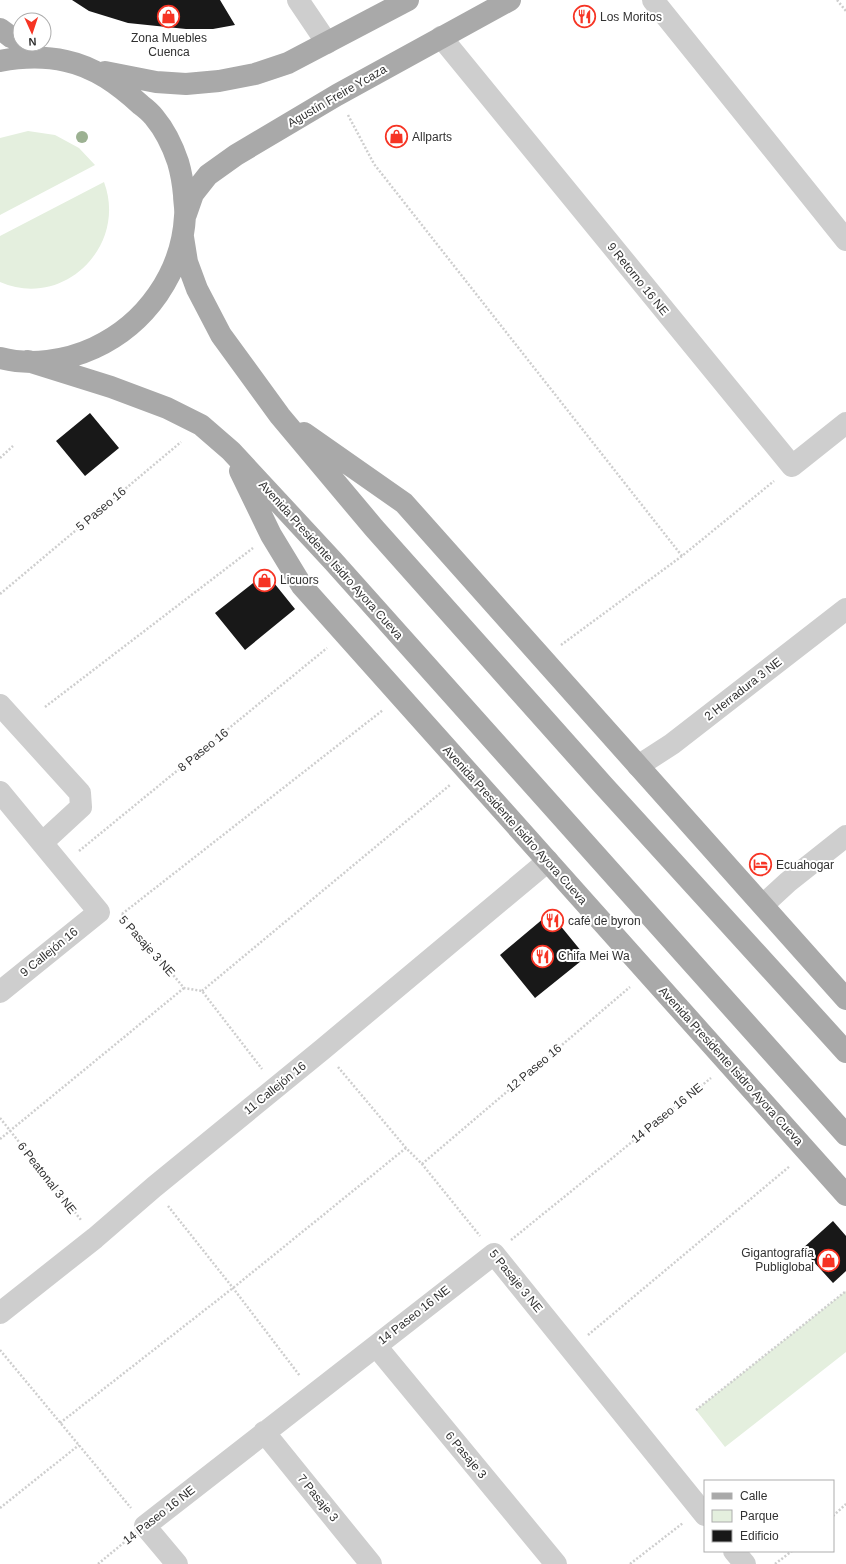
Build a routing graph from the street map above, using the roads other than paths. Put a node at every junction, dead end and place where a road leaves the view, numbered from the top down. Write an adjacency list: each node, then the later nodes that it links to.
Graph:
1 (298, 0): 7 (street)
2 (408, 0): 7 (main road)
3 (510, 0): 6 (main road, Agustín Freire Ycaza)
4 (653, 0): 13 (street)
5 (0, 29): 8 (main road)
6 (441, 37): 11 (main road, Agustín Freire Ycaza); 17 (street, 9 Retorno 16 NE)
7 (327, 43): 10 (main road)
8 (12, 44)
9 (13, 52): 10 (main road)
10 (92, 69): 11 (main road)
11 (186, 215): 12 (main road)
12 (183, 237): 15 (main road); 16 (main road)
13 (846, 240)
14 (1, 358): 15 (main road)
15 (28, 361): 18 (main road, Avenida Presidente Isidro Ayora Cueva)
16 (280, 416): 21 (main road); 29 (main road)
17 (846, 423)
18 (231, 452): 25 (main road, Avenida Presidente Isidro Ayora Cueva); 30 (main road, Avenida Presidente Isidro Ayora Cueva)
19 (846, 609): 21 (street, 2 Herradura 3 NE)
20 (0, 705): 24 (street)
21 (638, 766): 26 (main road)
22 (0, 792): 24 (street)
23 (846, 836): 26 (street)
24 (42, 843): 27 (street, 9 Callejón 16)
25 (548, 861): 31 (main road, Avenida Presidente Isidro Ayora Cueva); 33 (street, 11 Callejón 16)
26 (763, 905): 28 (main road)
27 (0, 992)
28 (846, 998)
29 (842, 1038)
30 (846, 1135)
31 (846, 1195)
32 (494, 1254): 34 (street, 14 Paseo 16 NE); 36 (street, 5 Pasaje 3 NE)
33 (0, 1313)
34 (376, 1346): 35 (street, 14 Paseo 16 NE); 40 (street, 6 Pasaje 3)
35 (264, 1432): 38 (street, 14 Paseo 16 NE); 39 (street, 7 Pasaje 3)
36 (703, 1512)
37 (735, 1552): 41 (street)
38 (177, 1564)
39 (371, 1564)
40 (556, 1564)
41 (745, 1564)

